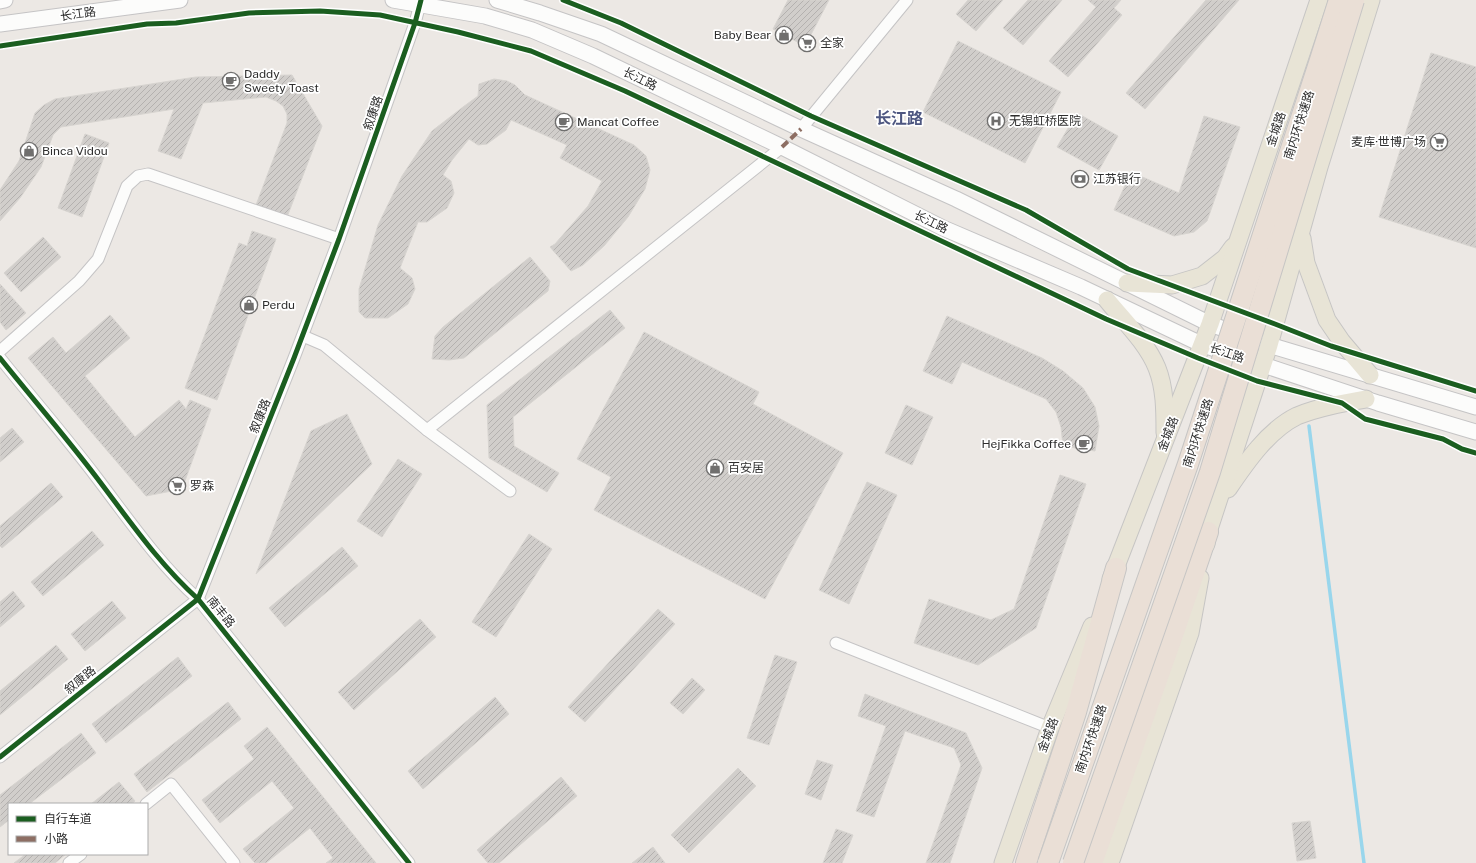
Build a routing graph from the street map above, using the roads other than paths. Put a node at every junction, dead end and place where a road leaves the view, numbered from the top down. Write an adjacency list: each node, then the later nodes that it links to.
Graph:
1 (5, 0): 10 (main road)
2 (180, 0): 12 (main road, 长江路)
3 (393, 0): 11 (main road, 长江路)
4 (497, 0): 13 (main road, 长江路)
5 (906, 0): 13 (street)
6 (1319, 0): 17 (main road, 金城路)
7 (1338, 0): 48 (highway, 南内环快速路, bridge)
8 (1354, 0): 49 (highway, 南内环快速路, bridge)
9 (1371, 0): 15 (main road)
10 (0, 1)
11 (421, 2): 14 (main road, 长江路); 16 (street, 叙康路)
12 (0, 24)
13 (801, 128): 18 (main road, 长江路)
14 (782, 147): 19 (main road, 长江路); 30 (street)
15 (1301, 232): 23 (main road); 27 (main road)
16 (340, 239): 21 (street, 叙康路); 24 (street)
17 (1238, 241): 18 (main road); 20 (main road, 金城路)
18 (1127, 283): 20 (main road, 长江路)
19 (1107, 300): 22 (main road, 长江路); 32 (main road)
20 (1210, 324): 22 (main road, 金城路); 23 (main road, 长江路)
21 (303, 336): 30 (street); 37 (street, 叙康路)
22 (1203, 345): 26 (main road, 长江路); 32 (main road, 金城路)
23 (1269, 345): 26 (main road); 27 (main road, 长江路)
24 (0, 351)
25 (0, 358): 37 (street, 南丰路)
26 (1262, 365): 28 (main road, 长江路); 34 (main road)
27 (1370, 375): 29 (main road, 长江路)
28 (1366, 398): 31 (main road, 长江路); 34 (main road)
29 (1476, 407)
30 (427, 430): 33 (street)
31 (1476, 432)
32 (1165, 443): 36 (main road, 金城路)
33 (510, 491)
34 (1217, 504): 35 (main road)
35 (1208, 532): 50 (highway); 51 (main road)
36 (1116, 568): 39 (main road, 金城路); 47 (highway)
37 (198, 599): 40 (street, 叙康路); 45 (street, 南丰路)
38 (836, 643): 39 (street)
39 (1050, 728): 46 (main road, 金城路)
40 (0, 757)
41 (147, 803): 44 (street)
42 (79, 855): 43 (street)
43 (69, 863)
44 (234, 863)
45 (409, 863)
46 (1003, 863)
47 (1026, 863)
48 (1048, 863)
49 (1073, 863)
50 (1092, 863)
51 (1110, 863)

